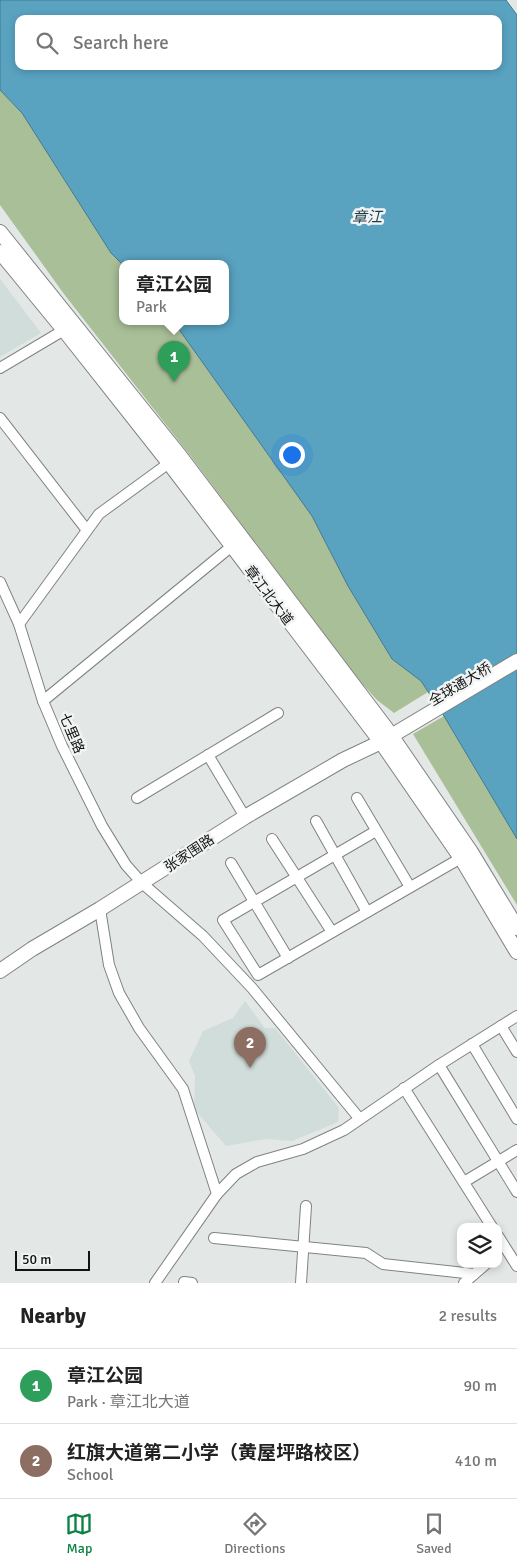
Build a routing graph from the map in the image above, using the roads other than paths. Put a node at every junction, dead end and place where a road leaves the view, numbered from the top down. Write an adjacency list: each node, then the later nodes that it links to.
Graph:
1 (0, 232): 16 (main road, 章江北大道)
2 (0, 252): 3 (main road, 章江北大道)
3 (64, 330): 4 (street); 6 (main road, 章江北大道)
4 (0, 368)
5 (0, 418): 7 (street)
6 (169, 463): 7 (street); 8 (main road, 章江北大道)
7 (86, 529): 10 (street)
8 (232, 546): 13 (street); 16 (main road, 章江北大道)
9 (0, 582): 10 (street, 七里路)
10 (19, 624): 13 (street, 七里路)
11 (517, 650): 15 (main road, 全球通大桥)
12 (517, 661): 15 (main road, 全球通大桥)
13 (43, 701): 28 (street, 七里路)
14 (278, 713): 17 (street)
15 (406, 722): 16 (main road, 张家围路)
16 (384, 735): 20 (main road, 张家围路); 25 (main road, 章江北大道); 33 (main road, 章江北大道)
17 (208, 755): 18 (street); 20 (street)
18 (137, 798)
19 (357, 798): 22 (street)
20 (245, 817): 28 (main road, 张家围路)
21 (316, 821): 24 (street)
22 (376, 831): 24 (street); 29 (street)
23 (272, 839): 27 (street)
24 (335, 855): 27 (street); 32 (street)
25 (460, 858): 29 (street); 35 (main road, 章江北大道)
26 (231, 863): 30 (street)
27 (297, 878): 30 (street); 34 (street)
28 (142, 883): 31 (main road, 张家围路); 44 (street, 七里路)
29 (410, 887): 32 (street)
30 (254, 902): 36 (street); 36 (street)
31 (100, 909): 37 (main road, 张家围路); 50 (street)
32 (367, 912): 34 (street)
33 (517, 928)
34 (332, 932): 36 (street)
35 (517, 952)
36 (288, 958)
37 (0, 971)
38 (517, 1016): 39 (street)
39 (501, 1026): 40 (street); 41 (street)
40 (472, 1044): 42 (street); 45 (street)
41 (517, 1052)
42 (439, 1065): 43 (street); 47 (street)
43 (404, 1088): 44 (street); 48 (street)
44 (359, 1118): 50 (street)
45 (517, 1119)
46 (517, 1150): 47 (street)
47 (498, 1161): 48 (street); 49 (street)
48 (464, 1182): 52 (street)
49 (517, 1192)
50 (216, 1194): 59 (street)
51 (306, 1206): 54 (street)
52 (490, 1223)
53 (214, 1238): 54 (street)
54 (303, 1246): 58 (street); 60 (street)
55 (502, 1251): 56 (street)
56 (517, 1266)
57 (481, 1268): 58 (street)
58 (474, 1274): 61 (street)
59 (155, 1283)
60 (301, 1283)
61 (464, 1283)

